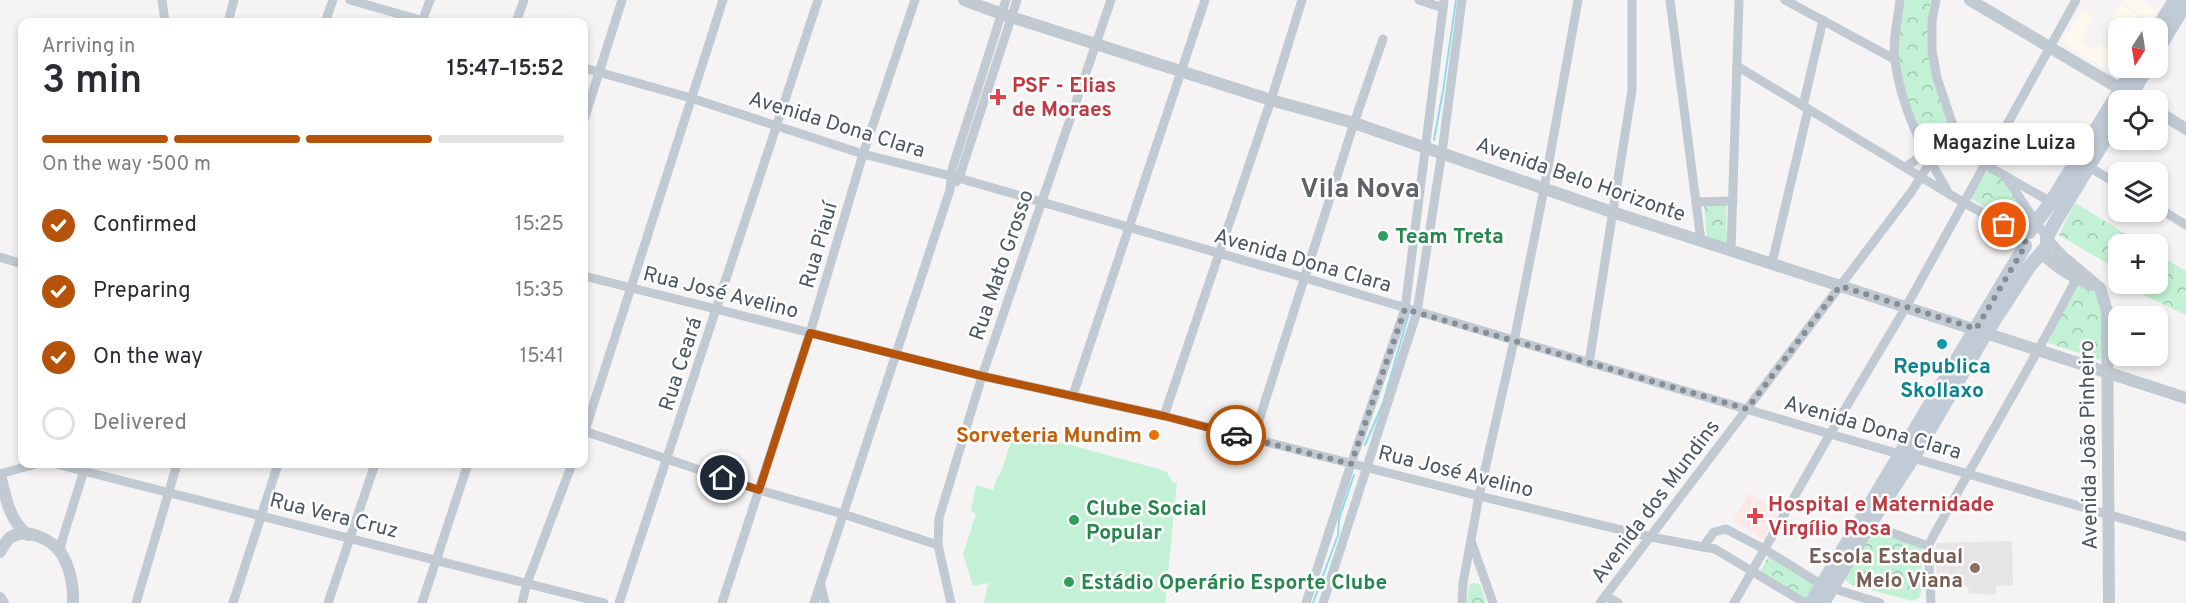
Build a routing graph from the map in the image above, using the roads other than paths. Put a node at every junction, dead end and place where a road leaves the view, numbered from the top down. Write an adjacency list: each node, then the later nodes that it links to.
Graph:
1 (162, 0): 32 (street)
2 (234, 0): 33 (street)
3 (333, 0): 34 (street)
4 (350, 0): 35 (street)
5 (430, 0): 36 (street)
6 (524, 0): 37 (street)
7 (622, 0): 48 (street)
8 (723, 0): 50 (street)
9 (819, 0): 57 (street, Rua Ceará)
10 (915, 0): 64 (street, Rua Piauí)
11 (964, 0): 31 (street, Avenida Belo Horizonte)
12 (1006, 0): 31 (street)
13 (1017, 0): 31 (street)
14 (1111, 0): 42 (street, Rua Mato Grosso)
15 (1205, 0): 47 (street)
16 (1302, 0): 51 (street)
17 (1419, 0): 29 (street)
18 (1462, 0): 63 (street)
19 (1578, 0): 74 (street)
20 (1632, 0): 81 (street)
21 (1670, 0): 77 (street)
22 (1739, 0): 45 (street)
23 (1785, 0): 28 (street)
24 (1900, 0): 44 (street)
25 (1936, 0): 59 (street)
26 (1970, 0): 43 (street)
27 (2076, 0): 43 (street)
28 (1796, 3): 39 (street)
29 (1444, 4): 61 (street)
30 (2177, 5): 38 (main road); 40 (main road)
31 (1006, 15): 42 (street, Avenida Belo Horizonte); 71 (street)
32 (164, 18)
33 (229, 18)
34 (327, 18)
35 (411, 18)
36 (425, 18)
37 (517, 18)
38 (2166, 18)
39 (1823, 20): 44 (street); 53 (street)
40 (2168, 26)
41 (1383, 39): 55 (street)
42 (1097, 43): 47 (street, Avenida Belo Horizonte); 80 (street, Rua Mato Grosso)
43 (2050, 47): 49 (street); 67 (street)
44 (1894, 59): 62 (street)
45 (1737, 66): 53 (street); 76 (street)
46 (588, 69): 48 (street, Avenida Dona Clara)
47 (1183, 70): 51 (street, Avenida Belo Horizonte); 84 (street)
48 (598, 72): 50 (street, Avenida Dona Clara); 52 (street)
49 (2119, 90)
50 (692, 98): 57 (street, Avenida Dona Clara); 96 (street)
51 (1271, 100): 55 (street, Avenida Belo Horizonte); 88 (street)
52 (588, 106)
53 (1805, 108): 68 (street); 91 (street)
54 (2168, 118): 58 (street)
55 (1354, 123): 61 (street, Avenida Belo Horizonte); 93 (street)
56 (2108, 123): 65 (main road)
57 (777, 125): 64 (street, Avenida Dona Clara); 100 (street, Rua Ceará)
58 (2186, 129)
59 (1956, 134): 66 (street, Avenida dos Mundins); 67 (street)
60 (2108, 135): 69 (main road)
61 (1427, 148): 63 (street, Avenida Belo Horizonte); 99 (street)
62 (1922, 148): 66 (street); 68 (street)
63 (1442, 152): 74 (street, Avenida Belo Horizonte); 101 (street)
64 (863, 154): 71 (street, Avenida Dona Clara); 103 (street, Rua Piauí)
65 (2077, 159): 69 (street); 79 (main road)
66 (1930, 162): 70 (street, Avenida dos Mundins); 75 (street)
67 (1984, 164): 72 (street); 78 (street)
68 (1906, 167): 70 (street)
69 (2089, 167): 73 (street); 85 (main road)
70 (1922, 176): 75 (street); 95 (street, Avenida dos Mundins)
71 (955, 177): 80 (street, Avenida Dona Clara); 106 (street)
72 (2007, 178): 79 (street); 85 (street)
73 (2108, 178)
74 (1544, 189): 81 (street, Avenida Belo Horizonte); 104 (street)
75 (1949, 194): 78 (street)
76 (1733, 201): 77 (street); 87 (street)
77 (1696, 202): 86 (street)
78 (1963, 202): 85 (street); 98 (street)
79 (2051, 202): 85 (main road)
80 (1042, 203): 84 (street, Avenida Dona Clara); 109 (street, Rua Mato Grosso)
81 (1612, 212): 86 (street, Avenida Belo Horizonte); 107 (street)
82 (2168, 214): 83 (street)
83 (2186, 225)
84 (1128, 228): 88 (street, Avenida Dona Clara); 110 (street)
85 (2037, 239): 94 (street); 97 (street); 102 (main road)
86 (1701, 241): 87 (street, Avenida Belo Horizonte)
87 (1731, 250): 91 (street, Avenida Belo Horizonte)
88 (1218, 254): 93 (street, Avenida Dona Clara); 113 (street)
89 (0, 257): 90 (street)
90 (18, 263)
91 (1772, 263): 95 (street, Avenida Belo Horizonte)
92 (588, 277): 96 (street, Rua José Avelino)
93 (1305, 278): 99 (street, Avenida Dona Clara); 117 (street)
94 (2076, 279): 97 (street); 105 (street)
95 (1840, 286): 98 (street, Avenida Belo Horizonte); 112 (street, Avenida dos Mundins)
96 (631, 288): 100 (street, Rua José Avelino); 114 (street)
97 (2100, 288): 108 (street, Avenida João Pinheiro)
98 (1906, 307): 102 (street, Avenida Belo Horizonte); 116 (street)
99 (1405, 309): 101 (street, Avenida Dona Clara); 120 (street)
100 (716, 311): 103 (street, Rua José Avelino); 119 (street, Rua Ceará)
101 (1417, 312): 104 (street, Avenida Dona Clara); 121 (street)
102 (1981, 331): 105 (street, Avenida Belo Horizonte); 118 (main road)
103 (810, 333): 106 (street, Rua José Avelino); 132 (street, Rua Piauí)
104 (1514, 341): 107 (street, Avenida Dona Clara); 134 (street)
105 (2039, 350): 108 (street, Avenida Belo Horizonte); 130 (street)
106 (897, 354): 109 (street, Rua José Avelino); 136 (street)
107 (1589, 363): 112 (street, Avenida Dona Clara)
108 (2106, 373): 111 (street, Avenida Belo Horizonte); 135 (street, Avenida João Pinheiro)
109 (982, 376): 110 (street, Rua José Avelino); 144 (street, Rua Mato Grosso)
110 (1073, 396): 113 (street, Rua José Avelino)
111 (2186, 398)
112 (1747, 409): 116 (street, Avenida Dona Clara); 141 (street, Avenida dos Mundins)
113 (1164, 416): 117 (street, Rua José Avelino)
114 (588, 420)
115 (588, 433): 119 (street)
116 (1830, 434): 118 (street, Avenida Dona Clara); 147 (street)
117 (1253, 439): 120 (street, Rua José Avelino)
118 (1907, 456): 130 (street, Avenida Dona Clara); 138 (main road)
119 (668, 458): 132 (street); 167 (street, Rua Ceará)
120 (1351, 464): 121 (street, Rua José Avelino); 172 (street)
121 (1367, 467): 134 (street, Rua José Avelino); 173 (street)
122 (23, 468): 131 (street)
123 (84, 468): 149 (street)
124 (92, 468): 133 (street, Rua Vera Cruz)
125 (176, 468): 133 (street)
126 (277, 468): 137 (street)
127 (374, 468): 140 (street)
128 (467, 468): 150 (street)
129 (570, 468): 153 (street)
130 (1967, 474): 135 (street, Avenida Dona Clara); 145 (street)
131 (0, 475): 139 (street)
132 (759, 490): 136 (street); 168 (street, Rua Piauí)
133 (168, 491): 137 (street, Rua Vera Cruz); 161 (street)
134 (1479, 496): 141 (street, Rua José Avelino); 143 (street)
135 (2109, 513): 142 (street, Avenida Dona Clara); 183 (street, Avenida João Pinheiro)
136 (843, 514): 144 (street); 154 (street)
137 (261, 515): 140 (street, Rua Vera Cruz); 162 (street)
138 (1865, 523): 145 (street); 156 (main road)
139 (28, 535): 148 (street); 149 (street)
140 (349, 537): 150 (street, Rua Vera Cruz); 163 (street)
141 (1651, 537): 146 (street, Rua José Avelino); 158 (street, Avenida dos Mundins)
142 (2186, 537)
143 (1471, 539): 152 (street); 155 (street)
144 (938, 545): 171 (street, Rua Mato Grosso)
145 (1928, 546): 182 (street)
146 (1703, 547): 147 (street); 151 (street, Rua José Avelino)
147 (1766, 550): 151 (street); 156 (street)
148 (0, 552)
149 (61, 553): 160 (street)
150 (436, 560): 153 (street, Rua Vera Cruz); 164 (street)
151 (1753, 571): 177 (street); 178 (street, Rua José Avelino)
152 (1484, 581): 155 (street); 175 (street)
153 (527, 583): 165 (street); 166 (street, Rua Vera Cruz)
154 (820, 583): 169 (street); 170 (street)
155 (1463, 583): 174 (street)
156 (1827, 587): 179 (main road); 180 (main road); 181 (street)
157 (0, 598): 159 (street)
158 (1603, 600): 176 (street)
159 (3, 603)
160 (73, 603)
161 (136, 603)
162 (233, 603)
163 (328, 603)
164 (422, 603)
165 (522, 603)
166 (604, 603)
167 (620, 603)
168 (722, 603)
169 (814, 603)
170 (825, 603)
171 (951, 603)
172 (1306, 603)
173 (1323, 603)
174 (1462, 603)
175 (1493, 603)
176 (1617, 603)
177 (1734, 603)
178 (1805, 603)
179 (1811, 603)
180 (1823, 603)
181 (1880, 603)
182 (1931, 603)
183 (2109, 603)

